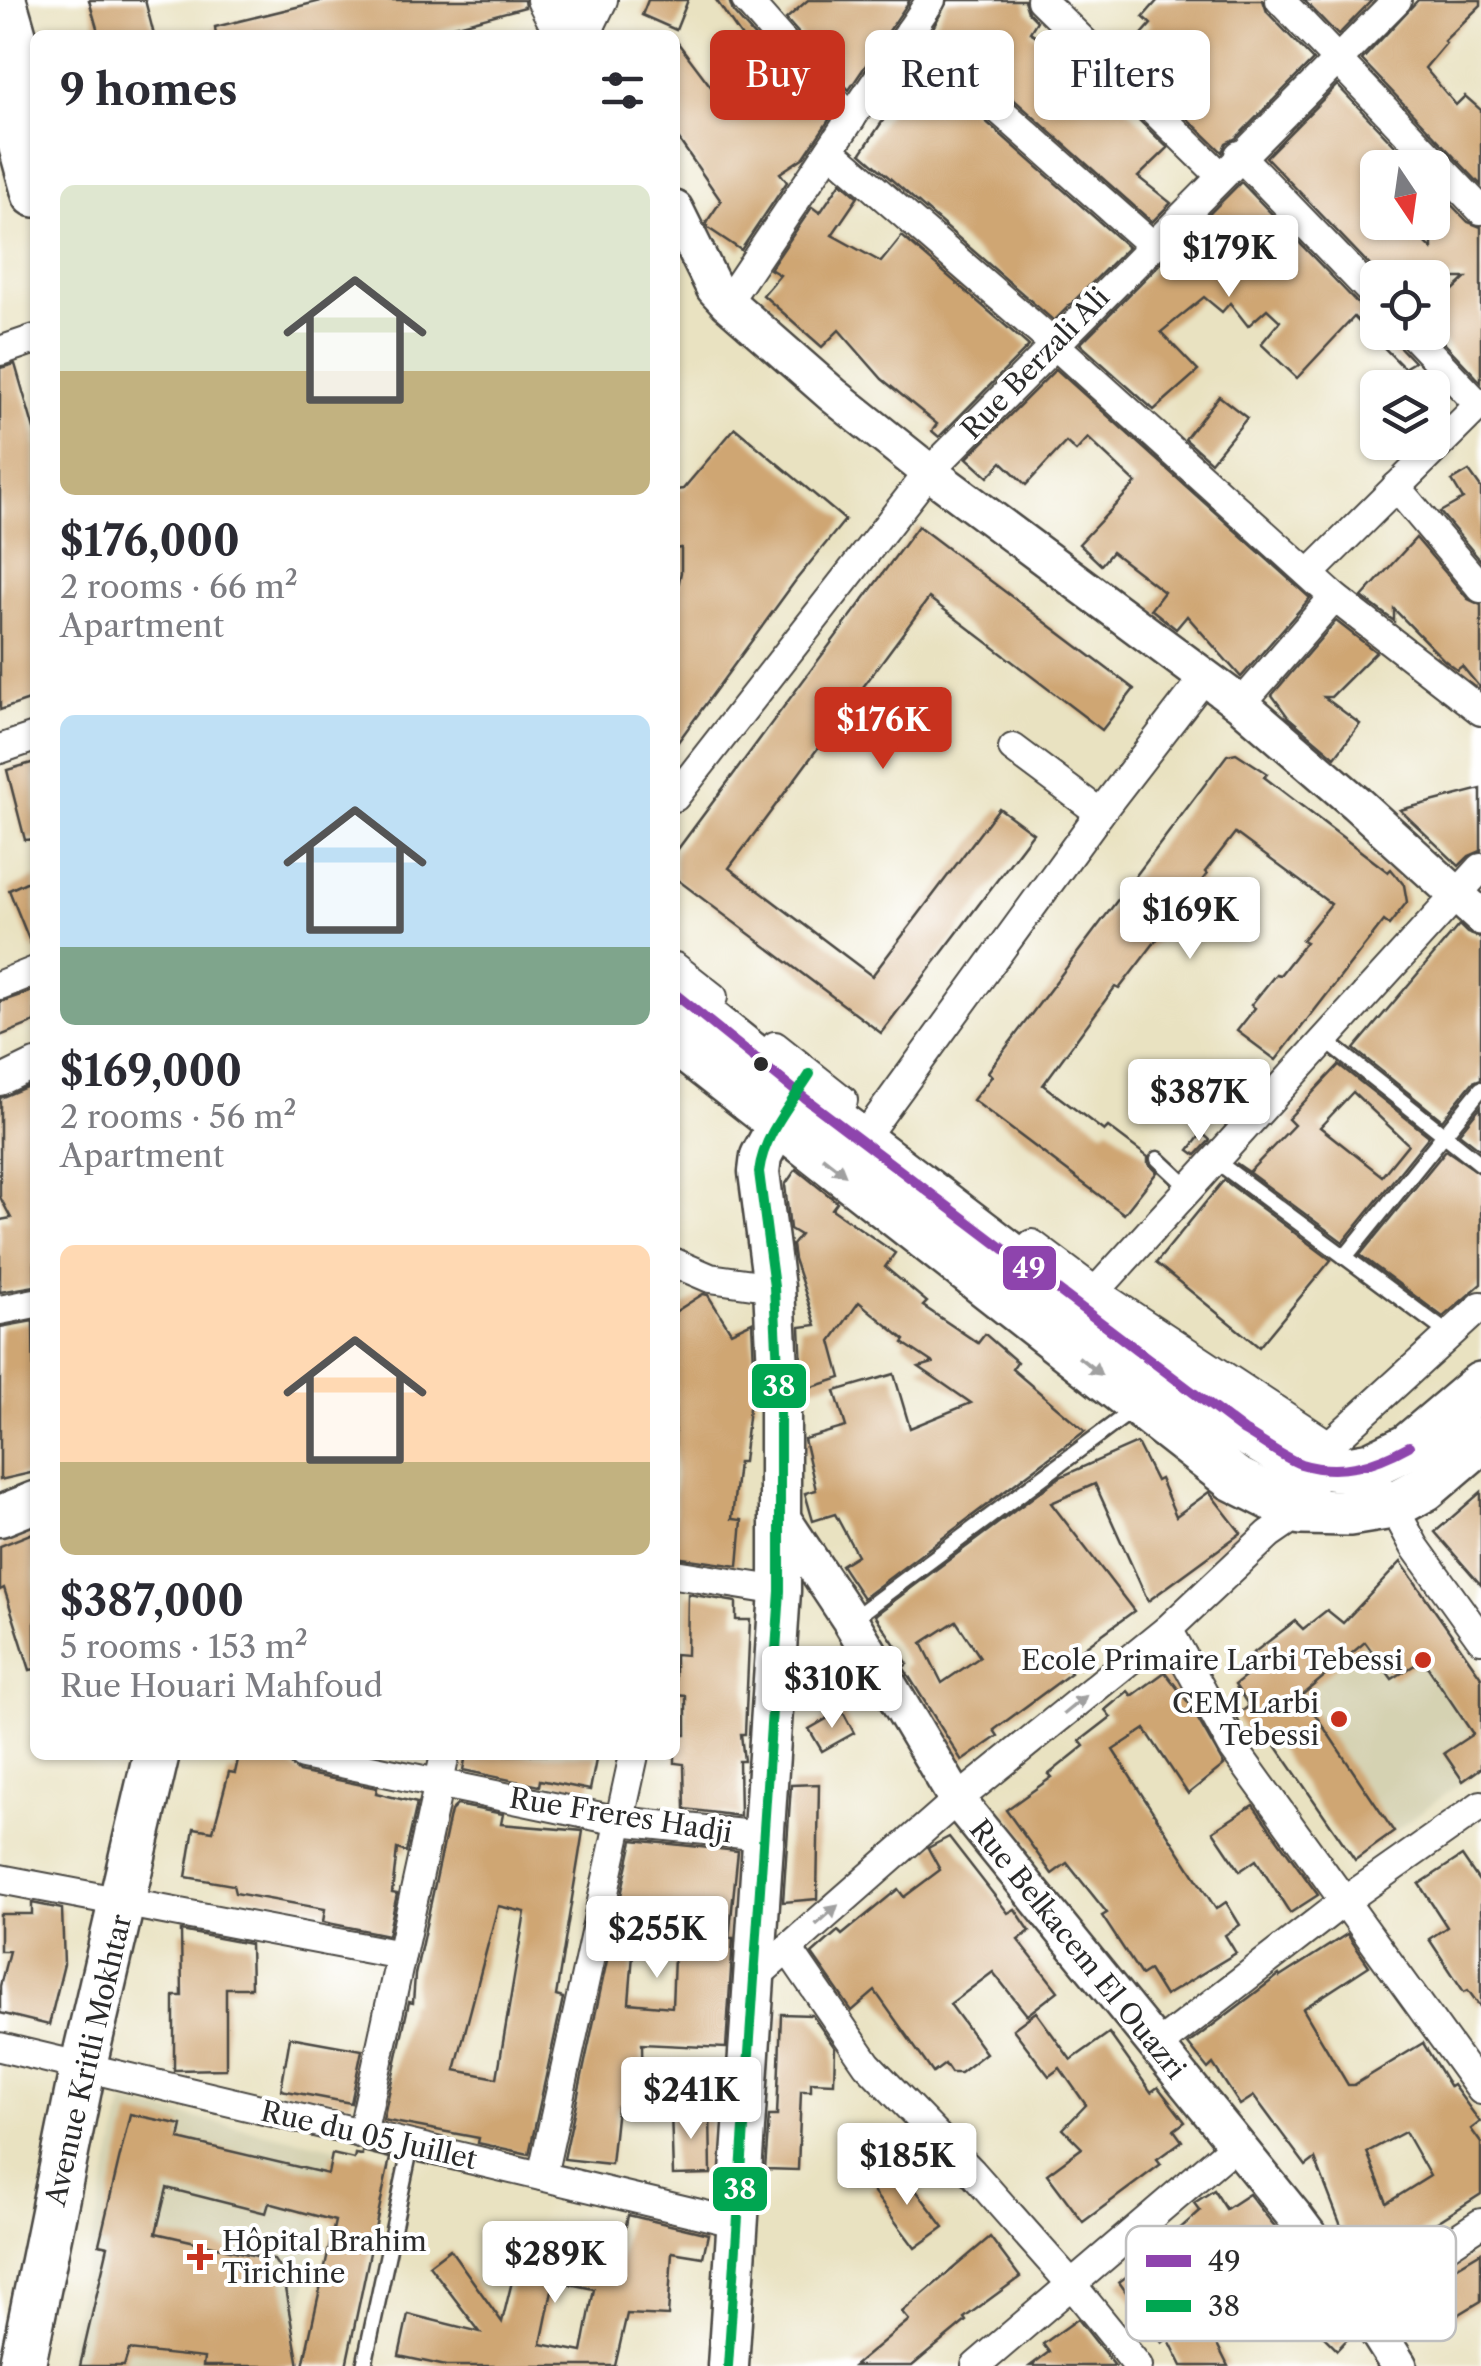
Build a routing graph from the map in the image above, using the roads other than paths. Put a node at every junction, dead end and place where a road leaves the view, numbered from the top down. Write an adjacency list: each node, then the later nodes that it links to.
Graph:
1 (3, 0): 16 (main road)
2 (541, 0): 10 (street)
3 (572, 0): 11 (street)
4 (603, 0): 12 (street)
5 (746, 0): 18 (street)
6 (931, 0): 13 (street)
7 (1041, 0): 21 (street)
8 (1280, 0): 14 (street)
9 (1397, 0): 14 (street, Rue Berzali Ali)
10 (575, 30)
11 (578, 30)
12 (582, 30)
13 (911, 30)
14 (1336, 59): 21 (street, Rue Berzali Ali); 23 (street)
15 (0, 68): 22 (main road)
16 (30, 94)
17 (865, 98): 18 (street)
18 (851, 119): 20 (street)
19 (1011, 120): 25 (street)
20 (830, 150): 27 (street); 29 (street)
21 (1230, 165): 25 (street, Rue Berzali Ali); 26 (street)
22 (30, 176)
23 (1481, 210)
24 (680, 219): 27 (street)
25 (1152, 245): 29 (street, Rue Berzali Ali)
26 (1360, 283)
27 (727, 302): 33 (street)
28 (30, 341): 31 (street)
29 (1054, 344): 33 (street, Rue Berzali Ali); 35 (street)
30 (1428, 350): 32 (street)
31 (0, 351)
32 (1480, 404): 34 (street)
33 (929, 472): 38 (street); 44 (street, Rue Berzali Ali)
34 (1396, 487): 35 (street); 36 (street)
35 (1310, 573): 37 (street)
36 (1481, 588)
37 (1334, 597): 39 (street); 40 (street)
38 (1206, 677): 39 (street); 45 (street)
39 (1241, 704): 47 (street)
40 (1481, 712)
41 (30, 739): 43 (street)
42 (1013, 748): 45 (street)
43 (0, 749)
44 (680, 791)
45 (1100, 812): 58 (street)
46 (1481, 868): 47 (street)
47 (1468, 906): 52 (street)
48 (680, 972): 57 (street)
49 (30, 973): 50 (street)
50 (0, 985)
51 (680, 998): 57 (main road)
52 (1325, 1040): 59 (lane); 61 (street)
53 (680, 1043): 57 (main road)
54 (30, 1066): 55 (street)
55 (0, 1081)
56 (1481, 1089): 59 (lane)
57 (796, 1096): 58 (street); 66 (main road); 70 (main road)
58 (873, 1125): 70 (street)
59 (1444, 1135): 62 (lane); 64 (lane)
60 (1158, 1159): 63 (lane)
61 (1216, 1162): 63 (street); 64 (lane)
62 (1481, 1164)
63 (1190, 1190): 70 (street)
64 (1345, 1257): 71 (lane)
65 (680, 1265): 66 (street)
66 (774, 1287): 81 (main road)
67 (30, 1304): 69 (street)
68 (1481, 1306): 71 (street)
69 (0, 1310)
70 (1076, 1312): 73 (main road, one-way to 73); 75 (main road)
71 (1450, 1335): 75 (street)
72 (1481, 1384): 76 (main road)
73 (1140, 1405): 79 (main road); 84 (lane)
74 (1481, 1440): 78 (main road)
75 (1325, 1455): 76 (main road); 79 (street)
76 (1372, 1465): 78 (street)
77 (30, 1504): 80 (main road)
78 (1392, 1506): 79 (main road); 86 (street)
79 (1301, 1512): 85 (street)
80 (0, 1516)
81 (781, 1516): 83 (main road); 84 (street, Rue Belkacem El Ouazri)
82 (680, 1575): 83 (street)
83 (780, 1592): 95 (main road)
84 (850, 1620): 92 (street, Rue Belkacem El Ouazri)
85 (1168, 1630): 92 (street, one-way to 85); 97 (street)
86 (1481, 1639)
87 (155, 1760): 98 (main road, Avenue Kritli Mokhtar)
88 (327, 1760): 91 (street, Rue Freres Hadji)
89 (444, 1760): 91 (street)
90 (633, 1760): 94 (street)
91 (440, 1784): 94 (street, Rue Freres Hadji); 100 (street)
92 (957, 1800): 99 (street, one-way to 92); 102 (street, Rue Belkacem El Ouazri)
93 (1481, 1805): 97 (street)
94 (620, 1821): 95 (street, Rue Freres Hadji); 109 (street)
95 (762, 1836): 101 (main road)
96 (0, 1879): 98 (street)
97 (1343, 1902): 102 (street); 105 (street)
98 (123, 1903): 100 (street); 104 (main road, Avenue Kritli Mokhtar)
99 (788, 1949): 101 (street); 116 (street)
100 (401, 1955): 106 (street)
101 (753, 1979): 110 (main road)
102 (1157, 2046): 107 (street, Rue Belkacem El Ouazri)
103 (0, 2047): 104 (street, Rue du 05 Juillet)
104 (82, 2067): 106 (street, Rue du 05 Juillet); 118 (main road, Avenue Kritli Mokhtar)
105 (1481, 2090)
106 (362, 2134): 108 (street, Rue du 05 Juillet)
107 (1236, 2144): 112 (street); 113 (street, Rue Belkacem El Ouazri)
108 (411, 2145): 109 (street, Rue du 05 Juillet); 119 (lane)
109 (542, 2176): 110 (street, Rue du 05 Juillet)
110 (738, 2223): 120 (main road)
111 (1481, 2223): 115 (street)
112 (1141, 2226)
113 (1299, 2226)
114 (1126, 2239): 116 (street)
115 (1456, 2239)
116 (1072, 2286): 121 (street); 122 (street)
117 (1383, 2341): 123 (street, Rue Belkacem El Ouazri)
118 (22, 2366)
119 (364, 2366)
120 (728, 2366)
121 (976, 2366)
122 (1138, 2366)
123 (1399, 2366)

